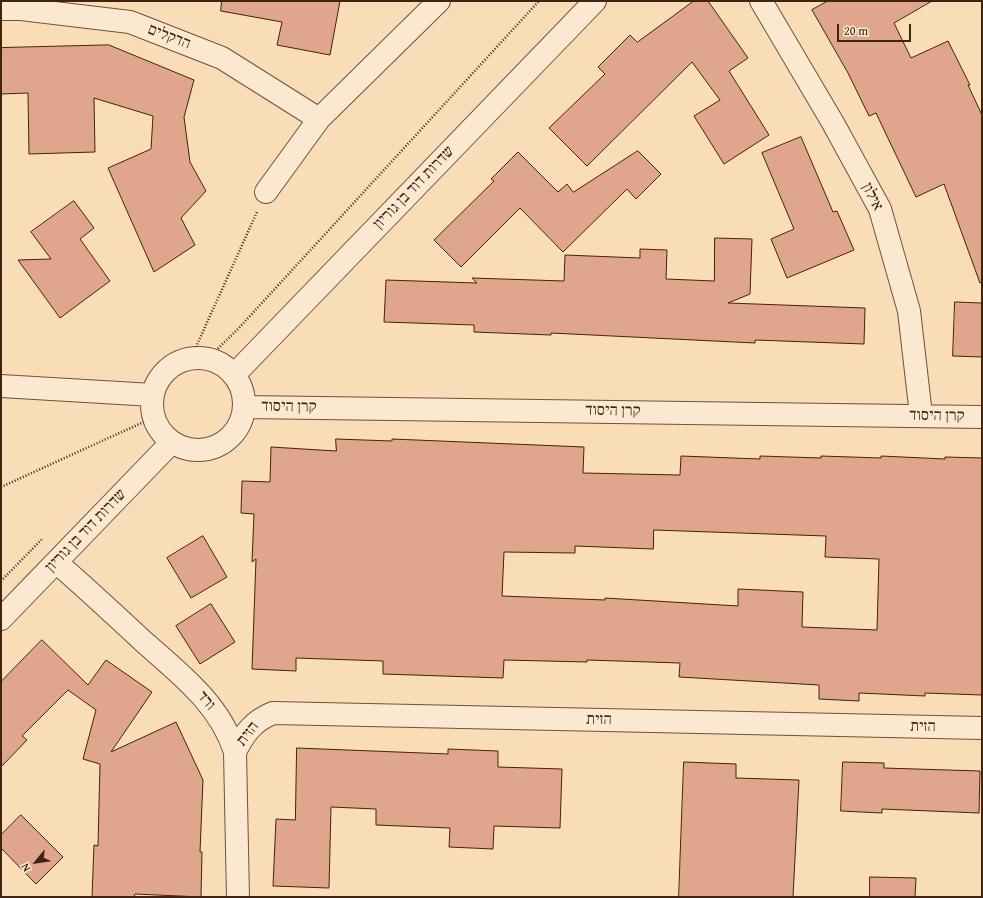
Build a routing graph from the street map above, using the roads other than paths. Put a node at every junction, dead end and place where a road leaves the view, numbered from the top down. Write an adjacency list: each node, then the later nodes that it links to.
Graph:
1 (439, 1): 5 (street)
2 (595, 1): 7 (street, שדרות דוד בן גוריון)
3 (761, 1): 11 (street, אילון)
4 (1, 9): 5 (street, הדקלים)
5 (319, 119): 6 (street)
6 (266, 192)
7 (234, 375): 9 (street); 10 (street)
8 (1, 386): 9 (street)
9 (153, 395): 13 (street)
10 (245, 407): 11 (street, קרן היסוד); 13 (street)
11 (921, 415): 12 (street, קרן היסוד)
12 (982, 417)
13 (172, 442): 14 (street, שדרות דוד בן גוריון)
14 (56, 562): 15 (street, שדרות דוד בן גוריון); 17 (street, ורד)
15 (1, 619)
16 (982, 728): 17 (street, הזית)
17 (235, 752): 18 (street, ורד)
18 (238, 897)

